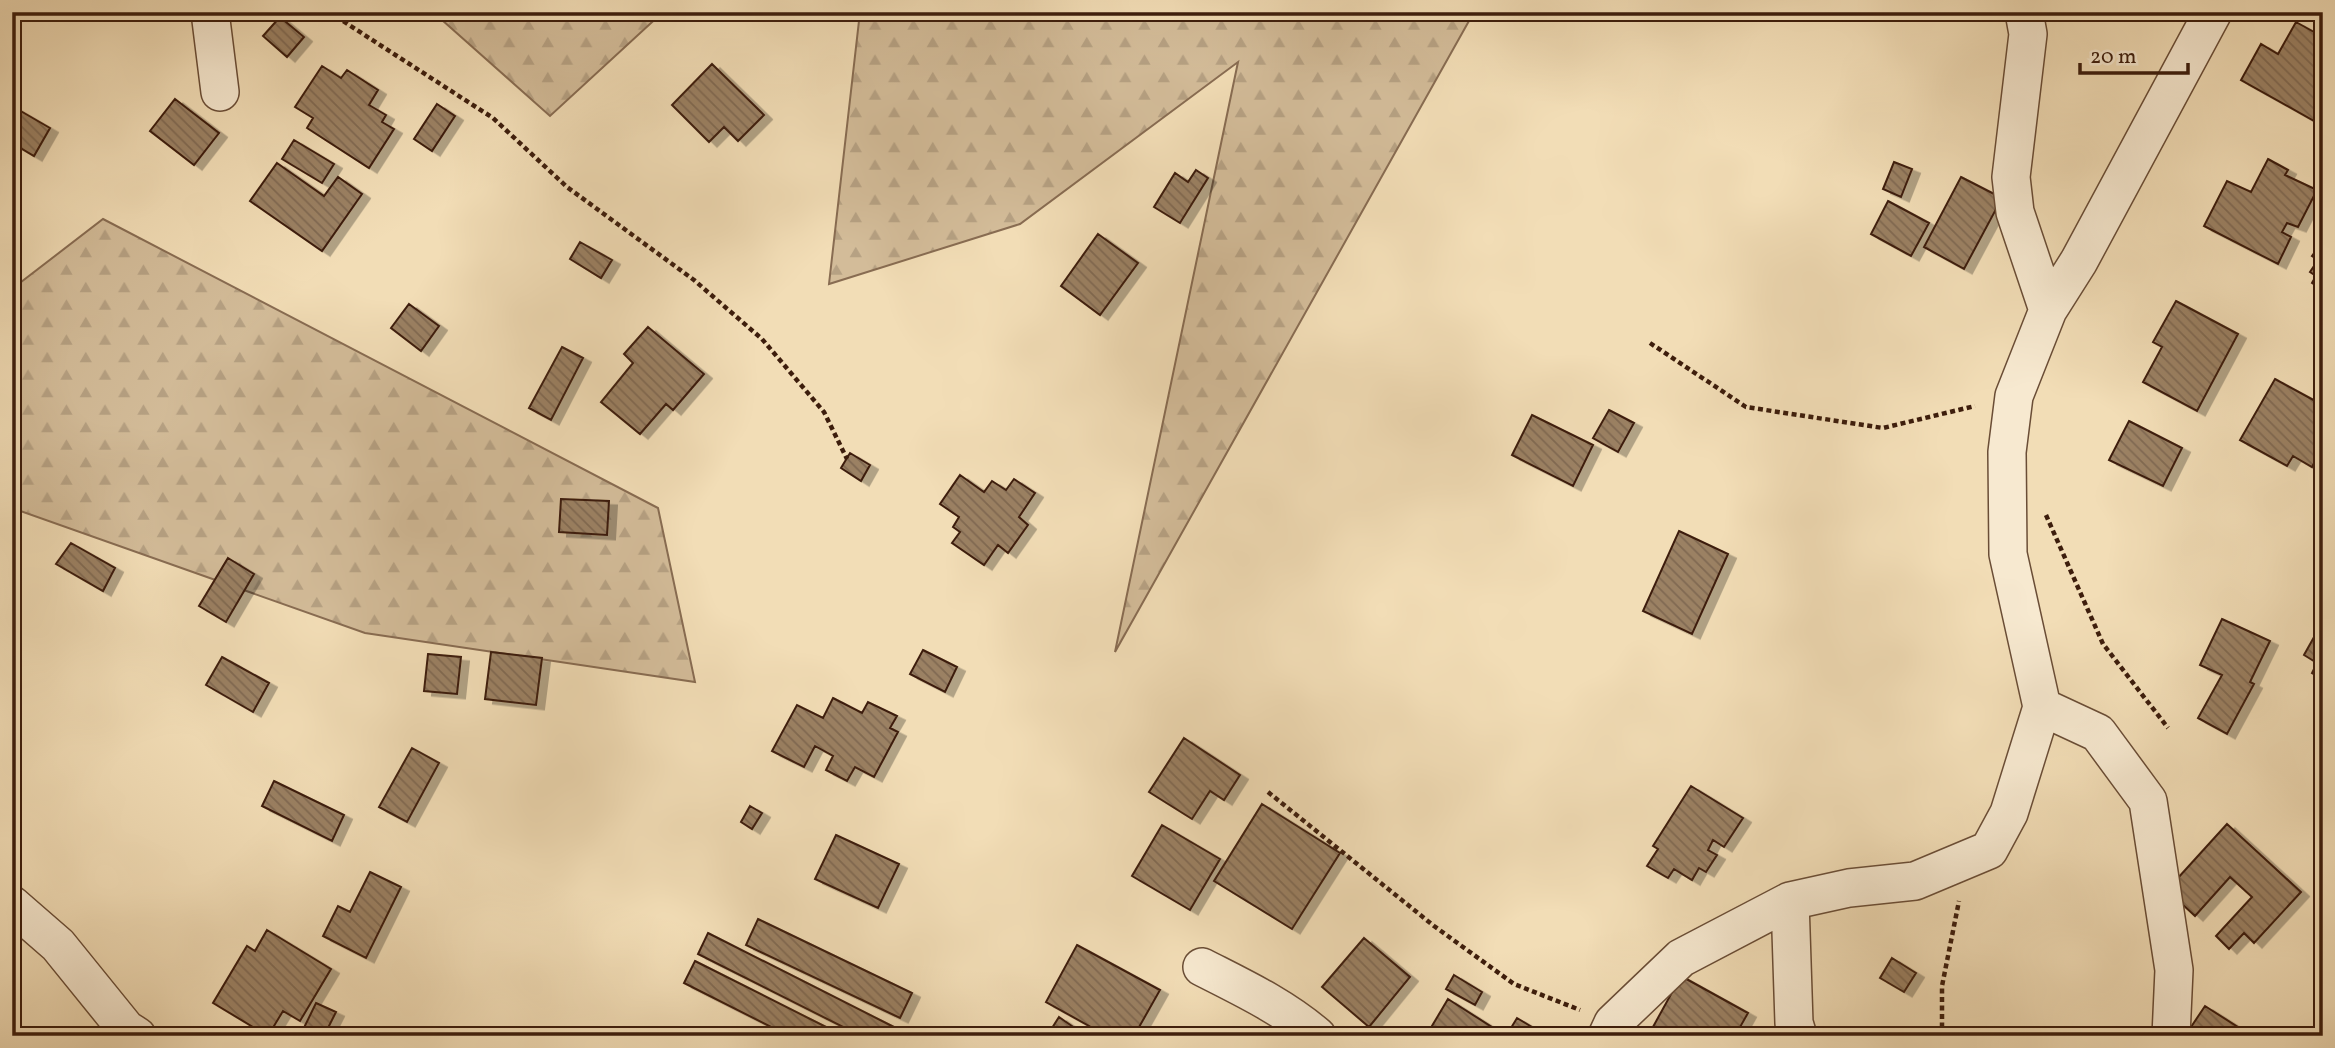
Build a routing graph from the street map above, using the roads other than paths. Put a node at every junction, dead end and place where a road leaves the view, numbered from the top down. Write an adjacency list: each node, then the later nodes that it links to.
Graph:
1 (210, 12): 4 (street)
2 (2024, 12): 5 (street)
3 (2213, 12): 5 (street)
4 (220, 92)
5 (2048, 310): 6 (street)
6 (2042, 707): 7 (street); 14 (street)
7 (1790, 901): 10 (street); 13 (street)
8 (12, 905): 11 (street)
9 (1202, 967): 12 (street)
10 (1610, 1029)
11 (137, 1036)
12 (1317, 1036)
13 (1798, 1036)
14 (2171, 1036)

